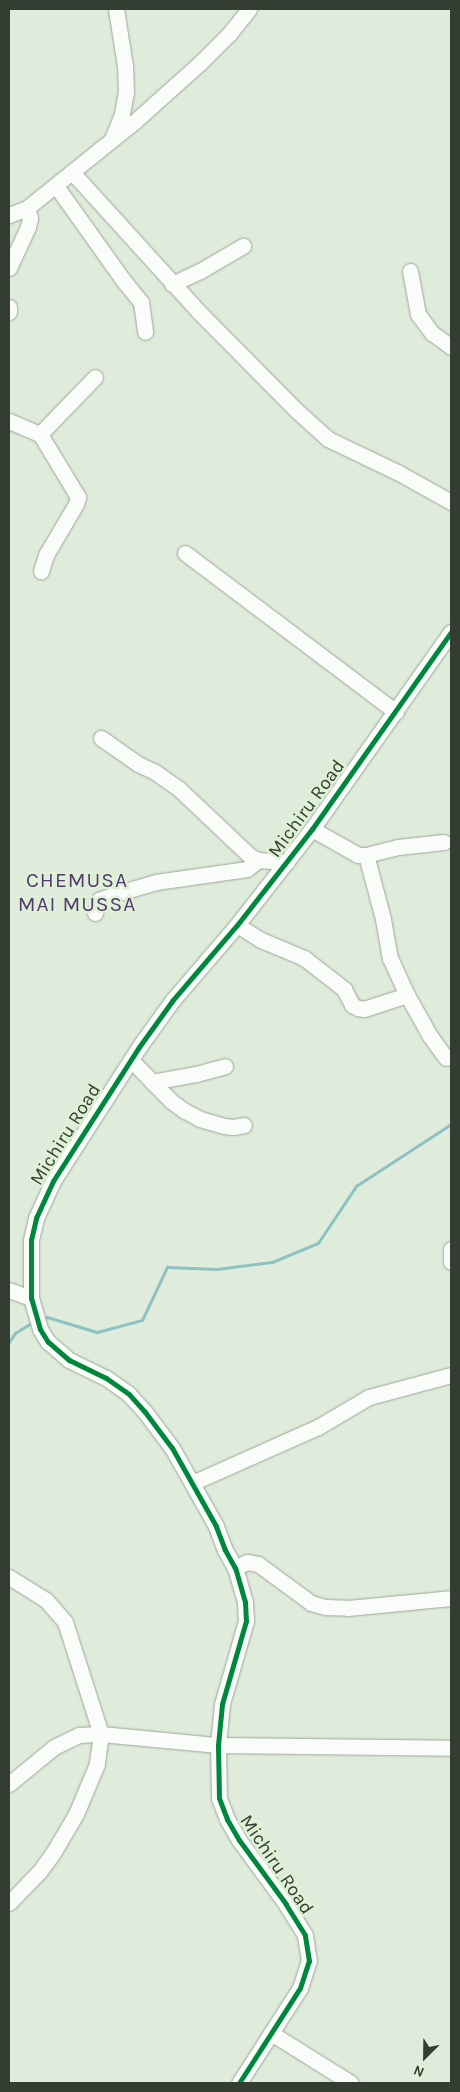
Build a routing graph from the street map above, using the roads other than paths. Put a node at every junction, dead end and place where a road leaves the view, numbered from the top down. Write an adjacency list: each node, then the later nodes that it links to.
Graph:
1 (116, 9): 3 (street)
2 (249, 9): 3 (street)
3 (112, 140): 4 (street)
4 (72, 172): 5 (street); 11 (street)
5 (56, 186): 6 (street); 14 (street)
6 (27, 208): 7 (street); 9 (street)
7 (9, 215)
8 (243, 246): 11 (street)
9 (9, 268)
10 (410, 271): 15 (street)
11 (172, 284): 19 (street)
12 (9, 307): 13 (street)
13 (9, 312)
14 (145, 332)
15 (451, 347)
16 (95, 377): 18 (street)
17 (9, 421): 18 (street)
18 (40, 434): 21 (street)
19 (451, 502)
20 (184, 553): 23 (street)
21 (41, 571)
22 (451, 632): 23 (street, Michiru Road)
23 (396, 712): 25 (street, Michiru Road)
24 (101, 738): 28 (street)
25 (312, 829): 27 (street); 29 (street, Michiru Road)
26 (444, 842): 27 (street)
27 (366, 855): 32 (street)
28 (258, 860): 29 (street); 30 (street)
29 (287, 862): 31 (street, Michiru Road)
30 (95, 914)
31 (237, 925): 32 (street); 34 (street, Michiru Road)
32 (407, 995): 33 (street)
33 (446, 1058)
34 (131, 1060): 36 (street); 41 (street, Michiru Road)
35 (225, 1066): 36 (street)
36 (152, 1082): 37 (street)
37 (244, 1125)
38 (451, 1249): 39 (street)
39 (451, 1262)
40 (9, 1290): 41 (street)
41 (31, 1298): 43 (street, Michiru Road)
42 (451, 1375): 43 (street)
43 (192, 1483): 44 (street, Michiru Road)
44 (235, 1568): 46 (street); 48 (street, Michiru Road)
45 (9, 1577): 47 (street)
46 (451, 1598)
47 (101, 1734): 48 (street); 50 (street); 51 (street)
48 (218, 1746): 49 (street); 52 (street, Michiru Road)
49 (451, 1748)
50 (9, 1784)
51 (9, 1904)
52 (271, 2033): 53 (street, Michiru Road); 54 (street)
53 (239, 2083)
54 (351, 2083)

